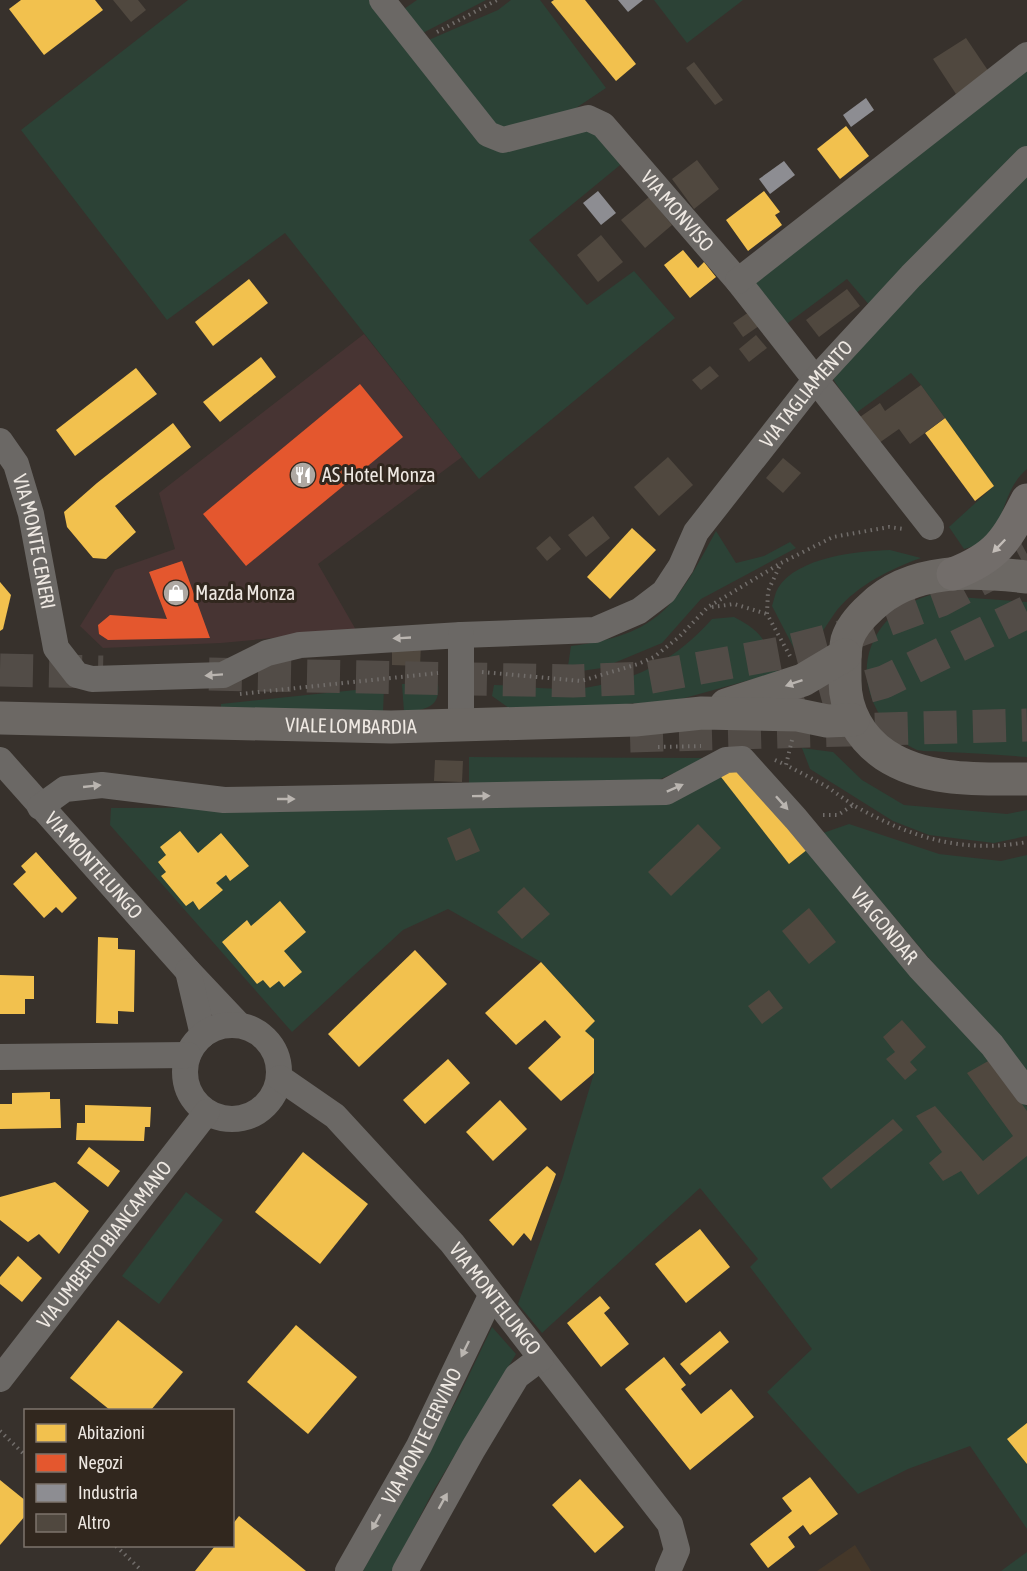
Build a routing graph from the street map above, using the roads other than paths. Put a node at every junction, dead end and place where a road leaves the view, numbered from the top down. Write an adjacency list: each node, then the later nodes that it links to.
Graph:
1 (382, 0): 4 (street, VIA MONVISO)
2 (1027, 55): 4 (street)
3 (1027, 159): 5 (street, VIA TAGLIAMENTO)
4 (738, 281): 5 (street, VIA MONVISO)
5 (816, 379): 8 (street, VIA MONVISO); 11 (street, VIA TAGLIAMENTO)
6 (0, 441): 11 (street, VIA MONTE CENERI, one-way to 6)
7 (1027, 500): 9 (highway, one-way to 9)
8 (931, 527)
9 (953, 574): 10 (main road); 12 (main road)
10 (1027, 577)
11 (461, 635): 16 (street)
12 (845, 655): 13 (main road, VIALE LOMBARDIA, one-way to 13); 15 (main road)
13 (702, 713): 15 (main road, VIALE LOMBARDIA); 16 (main road, VIALE LOMBARDIA)
14 (0, 718): 16 (main road, VIALE LOMBARDIA)
15 (853, 720): 18 (main road)
16 (461, 725)
17 (0, 760): 19 (street, VIA MONTELUNGO)
18 (1027, 779)
19 (40, 807): 20 (street, VIA MONTELUNGO); 25 (street, VIA GONDAR, one-way to 25)
20 (188, 971): 21 (street, VIA MONTELUNGO); 22 (street, VIA MONTELUNGO)
21 (239, 1025): 22 (street); 24 (street, VIA MONTELUNGO)
22 (195, 1045): 23 (street); 26 (street, VIA MONTELUNGO)
23 (0, 1057)
24 (280, 1078): 26 (street); 27 (street, VIA MONTELUNGO)
25 (1027, 1092)
26 (207, 1112): 29 (street, VIA UMBERTO BIANCAMANO)
27 (491, 1296): 28 (street, VIA MONTELUNGO); 31 (street, VIA MONTE CERVINO, one-way to 31)
28 (541, 1358): 30 (street, VIA MONTELUNGO); 32 (street, one-way to 28)
29 (0, 1379)
30 (673, 1561)
31 (348, 1571)
32 (405, 1571)

